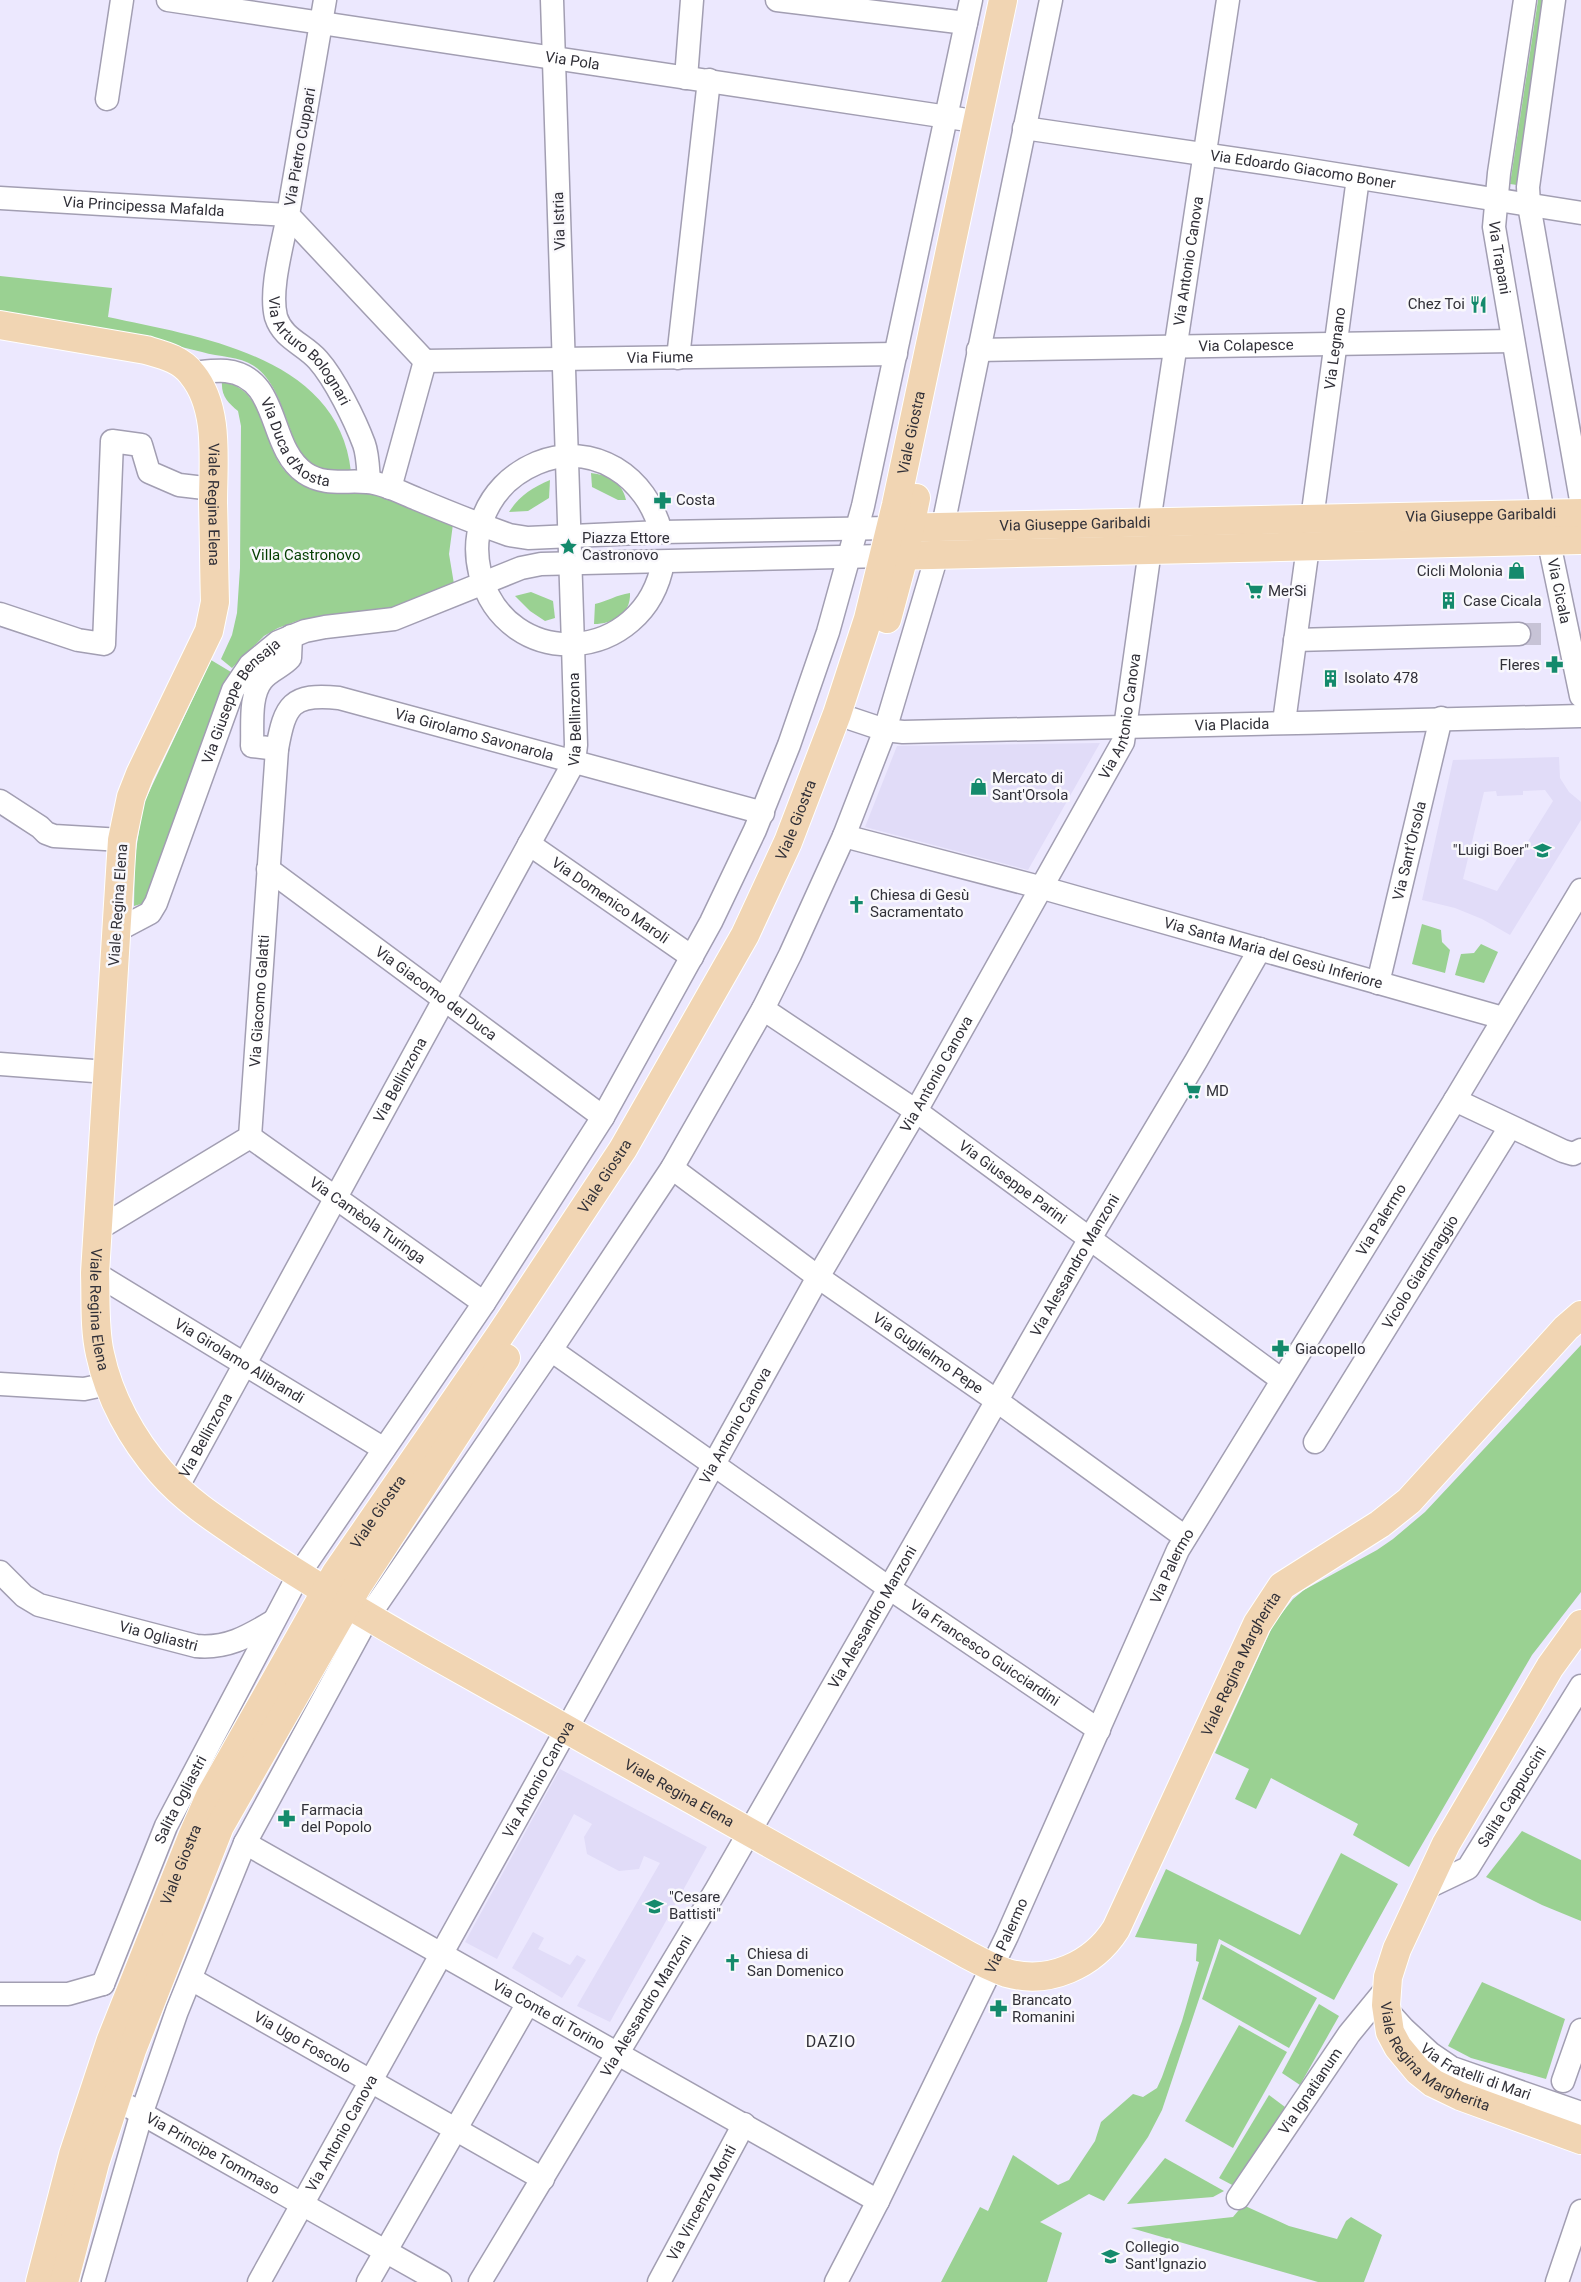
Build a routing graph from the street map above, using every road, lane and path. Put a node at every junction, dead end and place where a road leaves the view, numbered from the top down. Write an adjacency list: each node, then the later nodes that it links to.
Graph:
1 (122, 0): 19 (street)
2 (168, 0): 14 (street, Via Pola)
3 (325, 0): 14 (street, Via Pietro Cuppari)
4 (552, 0): 16 (street, Via Istria)
5 (692, 0): 17 (street)
6 (777, 0): 15 (street)
7 (972, 0): 15 (street, Viale Giostra)
8 (1003, 0): 21 (main road, Viale Giostra)
9 (1021, 0): 51 (main road, Viale Giostra)
10 (1051, 0): 22 (street, Viale Giostra)
11 (1228, 0): 23 (street, Via Antonio Canova)
12 (1525, 0): 26 (street, Via Trapani)
13 (1554, 0): 27 (street)
14 (321, 23): 16 (street, Via Pola); 29 (street, Via Pietro Cuppari)
15 (966, 23): 20 (street, Viale Giostra)
16 (554, 58): 17 (street, Via Pola); 37 (street, Via Istria)
17 (686, 78): 18 (street, Via Pola)
18 (709, 80): 20 (street, Via Pola); 36 (street)
19 (107, 99)
20 (946, 117): 21 (street, Via Pola); 35 (street, Viale Giostra)
21 (977, 122): 51 (main road, Viale Giostra)
22 (1024, 128): 23 (street, Via Edoardo Giacomo Boner); 34 (street, Viale Giostra)
23 (1205, 155): 24 (street, Via Edoardo Giacomo Boner); 33 (street, Via Antonio Canova)
24 (1358, 178): 26 (street, Via Edoardo Giacomo Boner); 32 (street, Via Legnano)
25 (0, 198): 29 (street, Via Principessa Mafalda)
26 (1496, 199): 27 (street, Via Edoardo Giacomo Boner); 31 (street, Via Trapani)
27 (1529, 205): 28 (street, Via Edoardo Giacomo Boner); 44 (street)
28 (1581, 213)
29 (288, 215): 38 (street, Via Pietro Cuppari); 41 (street, Via Arturo Bolognari)
30 (0, 325): 39 (main road, Viale Regina Elena)
31 (1513, 341): 32 (street, Via Colapesce); 46 (street, Via Trapani)
32 (1336, 344): 33 (street, Via Colapesce); 47 (street, Via Legnano)
33 (1176, 347): 34 (street, Via Colapesce); 49 (street, Via Antonio Canova)
34 (978, 350): 50 (street, Viale Giostra)
35 (896, 354): 36 (street, Via Fiume); 52 (street, Viale Giostra)
36 (678, 358): 37 (street, Via Fiume)
37 (564, 360): 38 (street, Via Fiume); 40 (street, Via Istria)
38 (425, 361): 42 (street)
39 (192, 373): 41 (street, Via Duca d'Aosta); 43 (main road, Viale Regina Elena)
40 (567, 449): 48 (street); 53 (street); 54 (street, Via Istria)
41 (369, 482): 42 (street, Via Duca d'Aosta)
42 (390, 488): 48 (street, Via Duca d'Aosta)
43 (213, 489): 65 (street); 83 (main road, Viale Regina Elena)
44 (1581, 500)
45 (1581, 513): 46 (main road, Via Giuseppe Garibaldi); 56 (main road)
46 (1543, 514): 47 (main road, Via Giuseppe Garibaldi); 56 (street, Via Cicala)
47 (1312, 518): 49 (main road, Via Giuseppe Garibaldi)
48 (473, 522): 54 (street, Via Duca d'Aosta); 64 (street)
49 (1149, 522): 50 (main road, Via Giuseppe Garibaldi)
50 (941, 526): 51 (main road, Via Giuseppe Garibaldi); 59 (street, Viale Giostra)
51 (900, 527): 52 (street, Via Giuseppe Garibaldi); 60 (main road, Viale Giostra)
52 (856, 528): 53 (street, Via Giuseppe Garibaldi); 61 (street, Viale Giostra)
53 (661, 532): 54 (street, Via Giuseppe Garibaldi)
54 (569, 536): 63 (street, Via Istria)
55 (1581, 540): 56 (main road, Via Giuseppe Garibaldi)
56 (1549, 541): 57 (main road, Via Giuseppe Garibaldi); 70 (street, Via Cicala)
57 (1308, 547): 58 (main road, Via Giuseppe Garibaldi); 68 (street)
58 (1150, 550): 59 (main road, Via Giuseppe Garibaldi); 76 (street, Via Antonio Canova)
59 (937, 555): 60 (main road, Via Giuseppe Garibaldi); 77 (street, Viale Giostra)
60 (894, 556): 61 (street, Via Giuseppe Garibaldi); 74 (main road, Viale Giostra); 125 (main road, Viale Giostra)
61 (849, 557): 62 (street, Via Giuseppe Garibaldi); 81 (street, Viale Giostra)
62 (663, 562): 63 (street, Via Giuseppe Garibaldi); 69 (street)
63 (570, 564): 64 (street, Via Giuseppe Bensaja); 69 (street, Via Bellinzona)
64 (475, 586): 67 (street, Via Giuseppe Bensaja); 69 (street)
65 (0, 614)
66 (1519, 634): 68 (street)
67 (291, 636): 78 (street); 88 (street, Via Giuseppe Bensaja)
68 (1295, 640): 75 (street)
69 (573, 652): 79 (street, Via Bellinzona)
70 (1581, 696)
71 (302, 698): 78 (street, Via Giacomo Galatti); 79 (street, Via Girolamo Savonarola)
72 (1581, 716): 73 (street, Via Placida)
73 (1441, 718): 75 (street, Via Placida); 91 (street, Via Sant'Orsola)
74 (852, 719): 77 (street, Via Placida); 125 (main road, Viale Giostra)
75 (1284, 722): 76 (street, Via Placida)
76 (1126, 728): 77 (street, Via Placida); 86 (street, Via Antonio Canova)
77 (885, 730): 82 (street, Viale Giostra)
78 (277, 749): 85 (street, Via Giacomo Galatti)
79 (574, 762): 81 (street, Via Girolamo Savonarola); 84 (street, Via Bellinzona)
80 (0, 801): 83 (street)
81 (763, 813): 90 (street, Viale Giostra)
82 (844, 836): 86 (street, Via Santa Maria del Gesù Inferiore); 93 (street, Viale Giostra)
83 (122, 840): 88 (main road, Viale Regina Elena)
84 (529, 844): 90 (street, Via Domenico Maroli); 92 (street, Via Bellinzona)
85 (268, 869): 92 (street, Via Giacomo del Duca); 101 (street, Via Giacomo Galatti)
86 (1043, 888): 89 (street, Via Santa Maria del Gesù Inferiore); 98 (street, Via Antonio Canova)
87 (1581, 890): 94 (street, Via Palermo)
88 (116, 931): 96 (main road, Viale Regina Elena)
89 (1260, 949): 91 (street, Via Santa Maria del Gesù Inferiore); 106 (street, Via Alessandro Manzoni)
90 (692, 957): 99 (street, Viale Giostra)
91 (1378, 983): 94 (street, Via Santa Maria del Gesù Inferiore)
92 (444, 1000): 99 (street, Via Giacomo del Duca); 104 (street, Via Bellinzona)
93 (763, 1009): 98 (street, Via Giuseppe Parini); 103 (street, Viale Giostra)
94 (1504, 1018): 97 (street, Via Palermo)
95 (0, 1064): 96 (street)
96 (107, 1072): 105 (main road, Viale Regina Elena)
97 (1454, 1100): 100 (street); 113 (street, Via Palermo)
98 (916, 1111): 106 (street, Via Giuseppe Parini); 108 (street, Via Antonio Canova)
99 (603, 1116): 109 (street, Viale Giostra)
100 (1510, 1127): 102 (street); 117 (street, Vicolo Giardinaggio)
101 (250, 1137): 104 (street, Via Camèola Turinga); 105 (street)
102 (1581, 1150)
103 (672, 1168): 108 (street, Via Guglielmo Pepe); 111 (street, Viale Giostra)
104 (336, 1198): 109 (street, Via Camèola Turinga); 112 (street, Via Bellinzona)
105 (98, 1229): 107 (main road, Viale Regina Elena)
106 (1089, 1240): 113 (street, Via Giuseppe Parini); 116 (street, Via Alessandro Manzoni)
107 (95, 1273): 112 (street, Via Girolamo Alibrandi); 115 (main road, Viale Regina Elena)
108 (818, 1277): 116 (street, Via Guglielmo Pepe); 119 (street, Via Antonio Canova)
109 (484, 1303): 118 (street, Viale Giostra)
110 (1581, 1316): 135 (main road, Viale Regina Margherita)
111 (551, 1350): 119 (street, Via Francesco Guicciardini); 125 (street, Viale Giostra)
112 (245, 1365): 118 (street, Via Girolamo Alibrandi); 120 (street, Via Bellinzona)
113 (1282, 1380): 121 (street, Via Palermo)
114 (0, 1384): 115 (street)
115 (108, 1384): 120 (main road, Viale Regina Elena)
116 (997, 1401): 121 (street, Via Guglielmo Pepe); 124 (street, Via Alessandro Manzoni)
117 (1316, 1442)
118 (384, 1449): 123 (street, Viale Giostra)
119 (713, 1466): 124 (street, Via Francesco Guicciardini); 129 (street, Via Antonio Canova)
120 (177, 1488): 123 (main road, Viale Regina Elena)
121 (1185, 1537): 130 (street, Via Palermo)
122 (0, 1572): 126 (street, Via Ogliastri)
123 (299, 1574): 125 (main road, Viale Regina Elena); 126 (street, Via Ogliastri)
124 (889, 1588): 130 (street, Via Francesco Guicciardini); 131 (street, Via Alessandro Manzoni)
125 (347, 1603): 129 (main road, Viale Regina Elena); 132 (street, Viale Giostra); 139 (main road, Viale Giostra); 146 (main road, Viale Giostra)
126 (272, 1622): 137 (street, Salita Ogliastri)
127 (1581, 1624): 133 (main road, Viale Regina Margherita)
128 (1581, 1686): 133 (street, Salita Cappuccini)
129 (566, 1730): 131 (main road, Viale Regina Elena); 134 (street, Via Antonio Canova)
130 (1099, 1730): 135 (street, Via Palermo)
131 (750, 1832): 135 (main road, Viale Regina Elena); 143 (street, Via Alessandro Manzoni)
132 (245, 1843): 134 (street, Via Conte di Torino); 136 (street, Viale Giostra)
133 (1426, 1888): 140 (main road, Viale Regina Margherita)
134 (441, 1954): 141 (street, Via Conte di Torino); 144 (street, Via Antonio Canova)
135 (992, 1967): 154 (street, Via Palermo)
136 (191, 1979): 144 (street, Via Ugo Foscolo); 147 (street, Viale Giostra)
137 (103, 1984): 138 (street); 139 (street)
138 (0, 1994)
139 (129, 1994): 159 (main road, Viale Giostra)
140 (1386, 1999): 148 (street, Via Fratelli di Mari); 151 (main road, Viale Regina Margherita); 153 (street, Via Ignatianum)
141 (528, 2003): 143 (street, Via Conte di Torino); 150 (street)
142 (1581, 2030): 145 (street)
143 (619, 2053): 149 (street, Via Conte di Torino); 152 (street, Via Alessandro Manzoni)
144 (371, 2081): 150 (street, Via Ugo Foscolo); 155 (street, Via Antonio Canova)
145 (1563, 2081)
146 (115, 2100): 147 (street, Via Principe Tommaso); 160 (main road, Viale Giostra)
147 (142, 2112): 155 (street, Via Principe Tommaso); 158 (street, Viale Giostra)
148 (1581, 2113)
149 (744, 2124): 154 (street, Via Conte di Torino); 165 (street, Via Vincenzo Monti)
150 (456, 2129): 152 (street, Via Ugo Foscolo); 157 (street)
151 (1581, 2140)
152 (543, 2179): 164 (street, Via Alessandro Manzoni)
153 (1238, 2198)
154 (878, 2201): 166 (street, Via Palermo)
155 (302, 2204): 157 (street, Via Principe Tommaso); 161 (street, Via Antonio Canova)
156 (1581, 2212): 167 (street)
157 (386, 2251): 162 (street); 163 (street, Via Principe Tommaso)
158 (98, 2280)
159 (40, 2282)
160 (64, 2282)
161 (259, 2282)
162 (368, 2282)
163 (440, 2282)
164 (480, 2282)
165 (659, 2282)
166 (836, 2282)
167 (1557, 2282)

